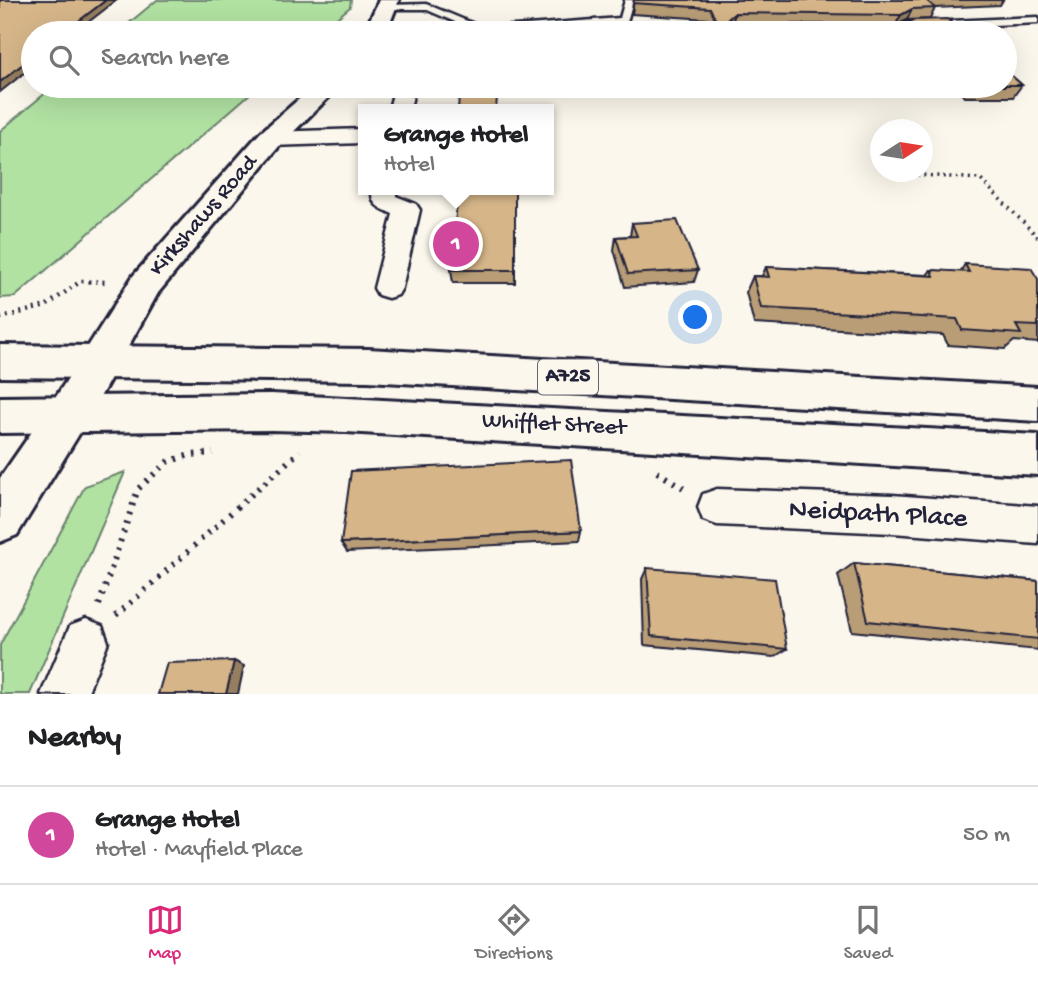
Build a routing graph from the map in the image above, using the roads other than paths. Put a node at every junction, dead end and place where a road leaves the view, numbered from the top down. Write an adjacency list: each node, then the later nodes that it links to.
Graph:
1 (629, 0): 6 (lane)
2 (388, 4): 4 (main road); 5 (lane)
3 (1038, 20): 7 (lane)
4 (380, 21)
5 (461, 21)
6 (612, 21)
7 (1016, 21)
8 (315, 98): 10 (main road, Kirkshaws Road)
9 (358, 136): 10 (street)
10 (270, 139): 13 (main road, Kirkshaws Road)
11 (384, 195): 12 (street)
12 (388, 288)
13 (98, 360): 14 (main road, A725); 15 (main road, A725); 16 (main road, Kirkshaws Road)
14 (0, 361)
15 (1038, 404)
16 (69, 413): 17 (main road, A725); 18 (main road, Whifflet Street / A725); 20 (main road, Kirkshaws Road)
17 (0, 415)
18 (1038, 455)
19 (717, 507): 21 (street, Neidpath Place)
20 (0, 519)
21 (1038, 525)
22 (86, 642): 23 (street)
23 (64, 694)

